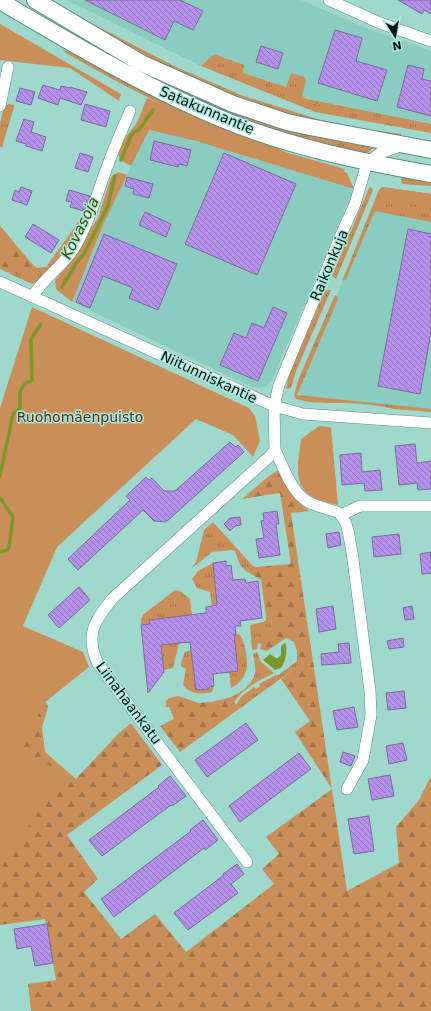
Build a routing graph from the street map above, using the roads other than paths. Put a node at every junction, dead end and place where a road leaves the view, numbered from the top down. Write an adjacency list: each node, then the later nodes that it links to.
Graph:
1 (34, 0): 8 (main road, Satakunnantie)
2 (329, 0): 4 (street)
3 (0, 1): 10 (main road, Satakunnantie)
4 (431, 41)
5 (8, 67): 6 (street)
6 (0, 106)
7 (130, 111): 13 (street)
8 (405, 144): 9 (main road, Satakunnantie); 10 (street)
9 (431, 150)
10 (367, 163): 11 (main road, Satakunnantie); 14 (street, Raikonkuja)
11 (431, 174)
12 (0, 282): 13 (street, Niitunniskantie)
13 (32, 297): 14 (street, Niitunniskantie)
14 (274, 406): 15 (street, Niitunniskantie); 16 (street)
15 (431, 423)
16 (274, 450): 18 (street); 20 (street, Liinahaankatu)
17 (431, 506): 18 (street)
18 (341, 515): 19 (street)
19 (346, 789)
20 (247, 862)

